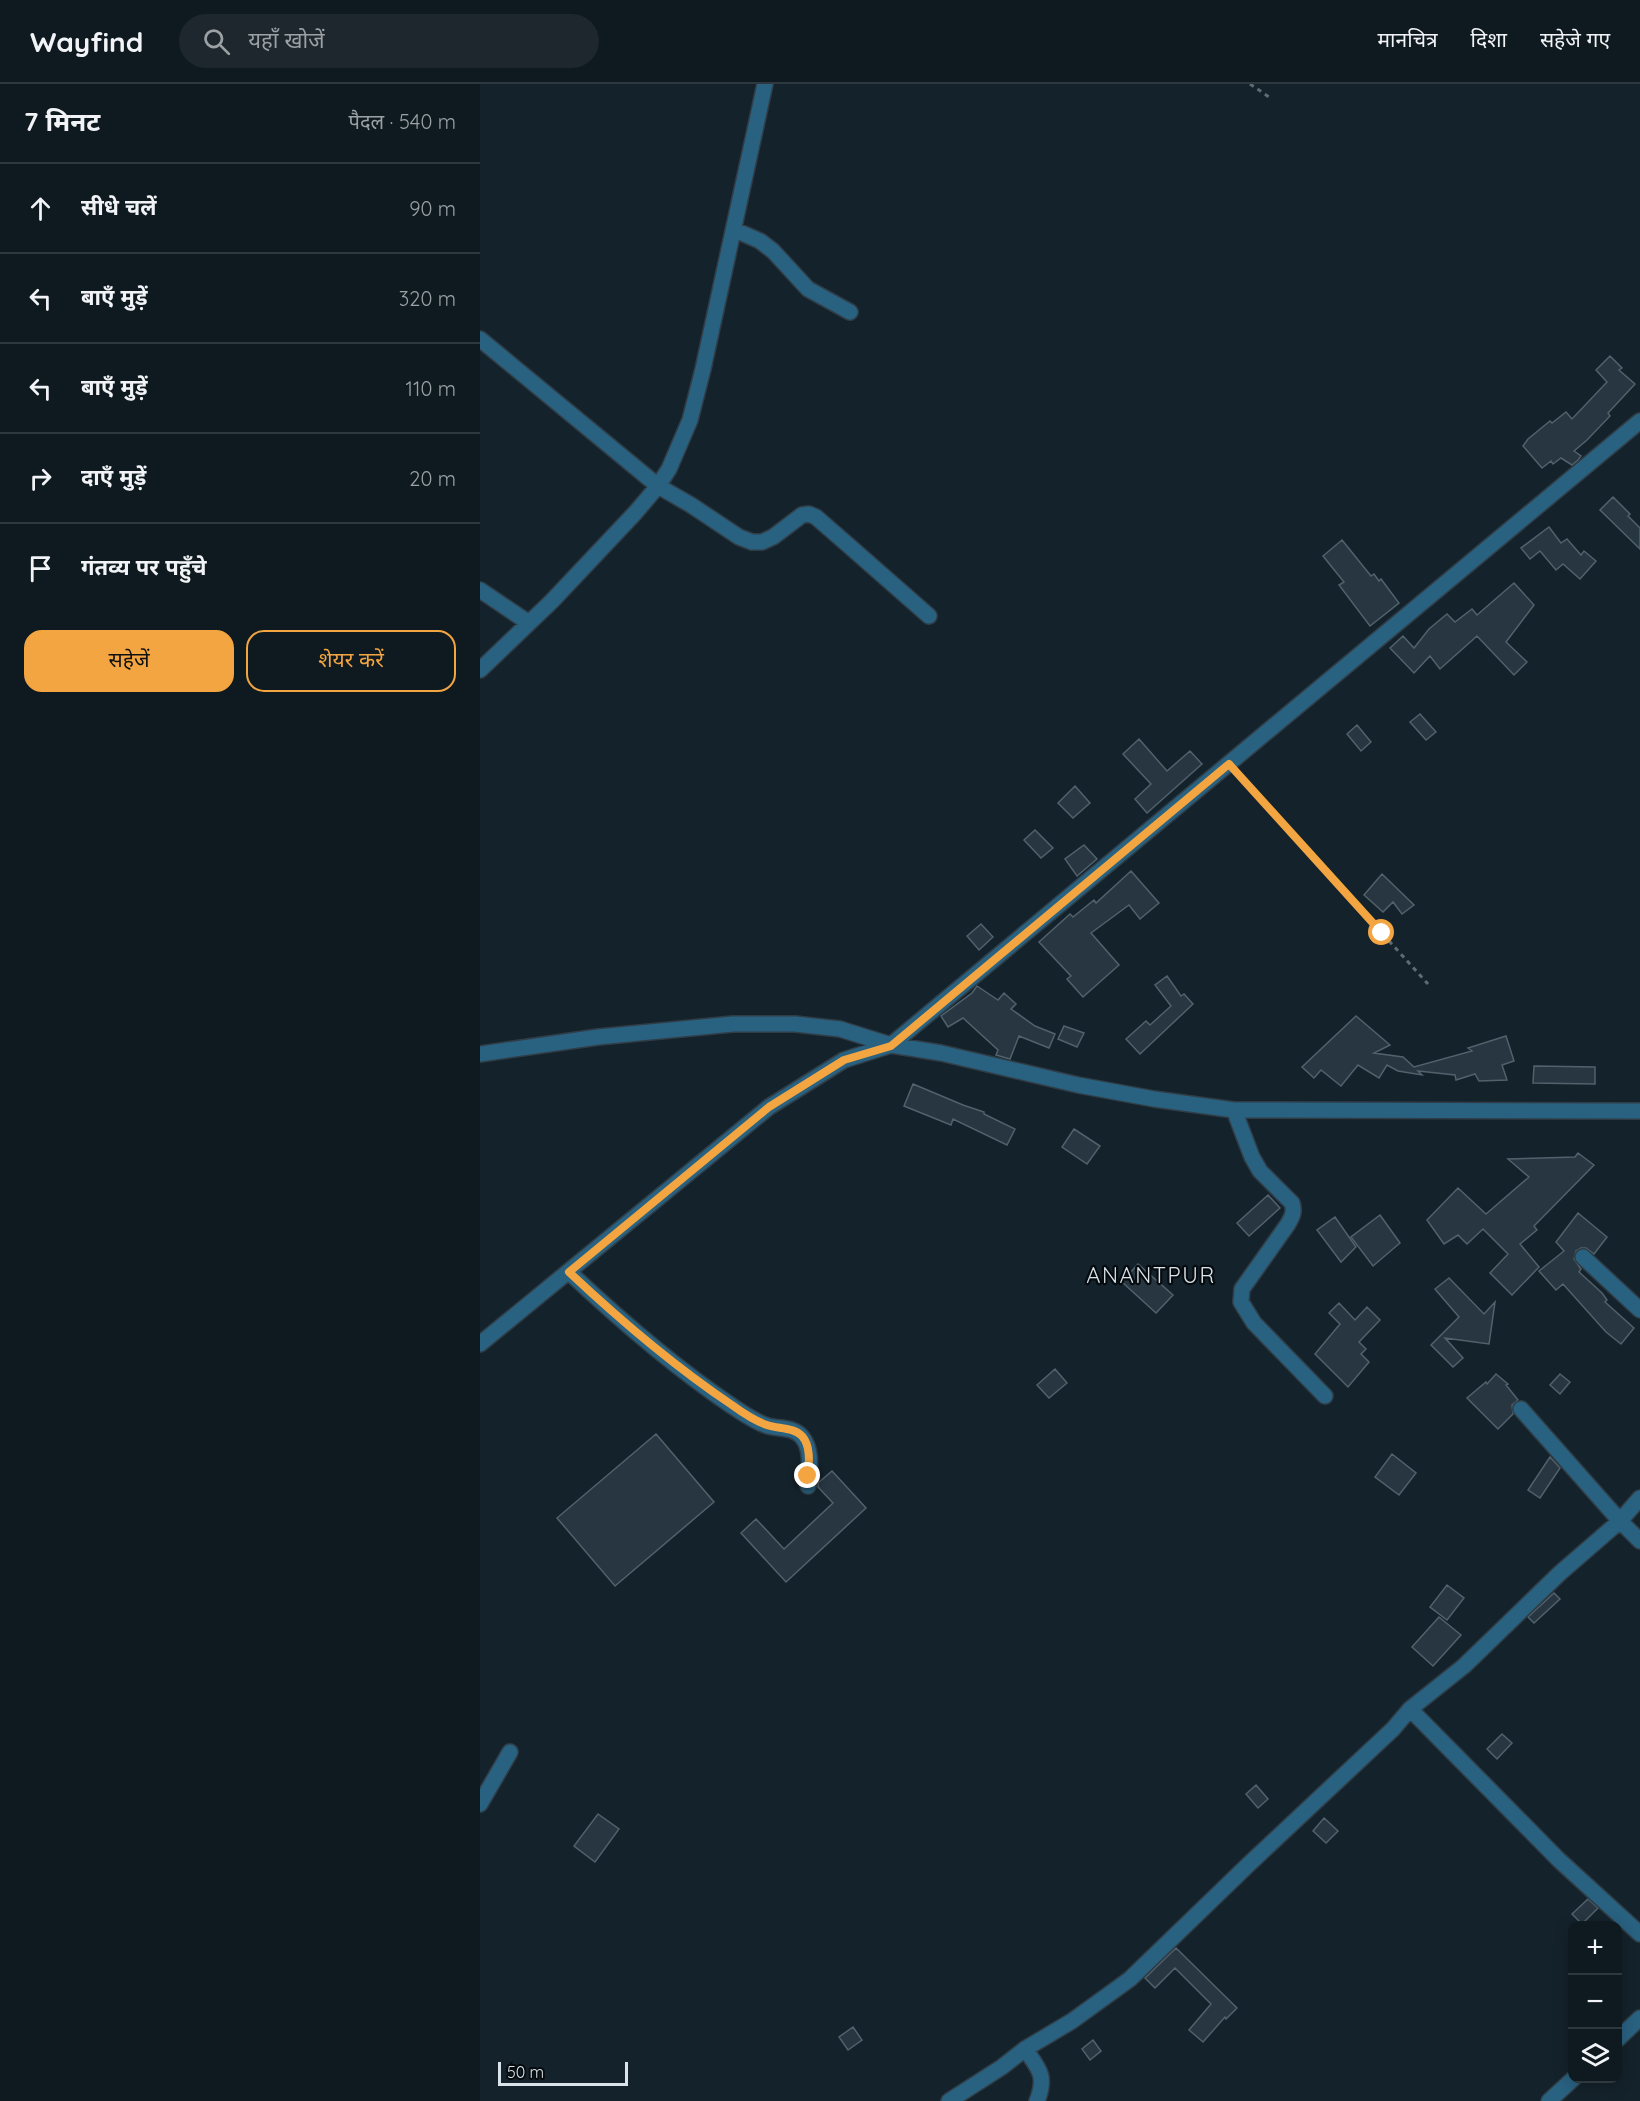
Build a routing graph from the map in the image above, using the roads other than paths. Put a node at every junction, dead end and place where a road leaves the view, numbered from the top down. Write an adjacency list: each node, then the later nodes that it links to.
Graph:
1 (765, 84): 2 (street)
2 (735, 230): 3 (street); 6 (street)
3 (850, 312)
4 (480, 339): 6 (street)
5 (1640, 421): 11 (street)
6 (658, 486): 8 (street); 9 (street)
7 (480, 590): 9 (street)
8 (929, 616)
9 (529, 623): 10 (street)
10 (480, 670)
11 (891, 1046): 12 (street); 13 (street); 16 (street)
12 (480, 1054)
13 (1234, 1110): 14 (street); 19 (street)
14 (1640, 1111)
15 (1583, 1257): 17 (street)
16 (569, 1272): 18 (street); 21 (street)
17 (1640, 1310)
18 (480, 1344)
19 (1325, 1396)
20 (1521, 1409): 23 (street)
21 (808, 1486)
22 (1640, 1498): 23 (street)
23 (1620, 1521): 24 (street); 25 (street)
24 (1640, 1541)
25 (1410, 1709): 28 (street); 31 (street)
26 (510, 1752): 27 (street)
27 (480, 1804)
28 (1640, 1934)
29 (1640, 2018): 30 (street)
30 (1622, 2034)
31 (1025, 2049): 33 (street); 34 (street)
32 (1569, 2083): 35 (street)
33 (949, 2101)
34 (1037, 2101)
35 (1549, 2101)

